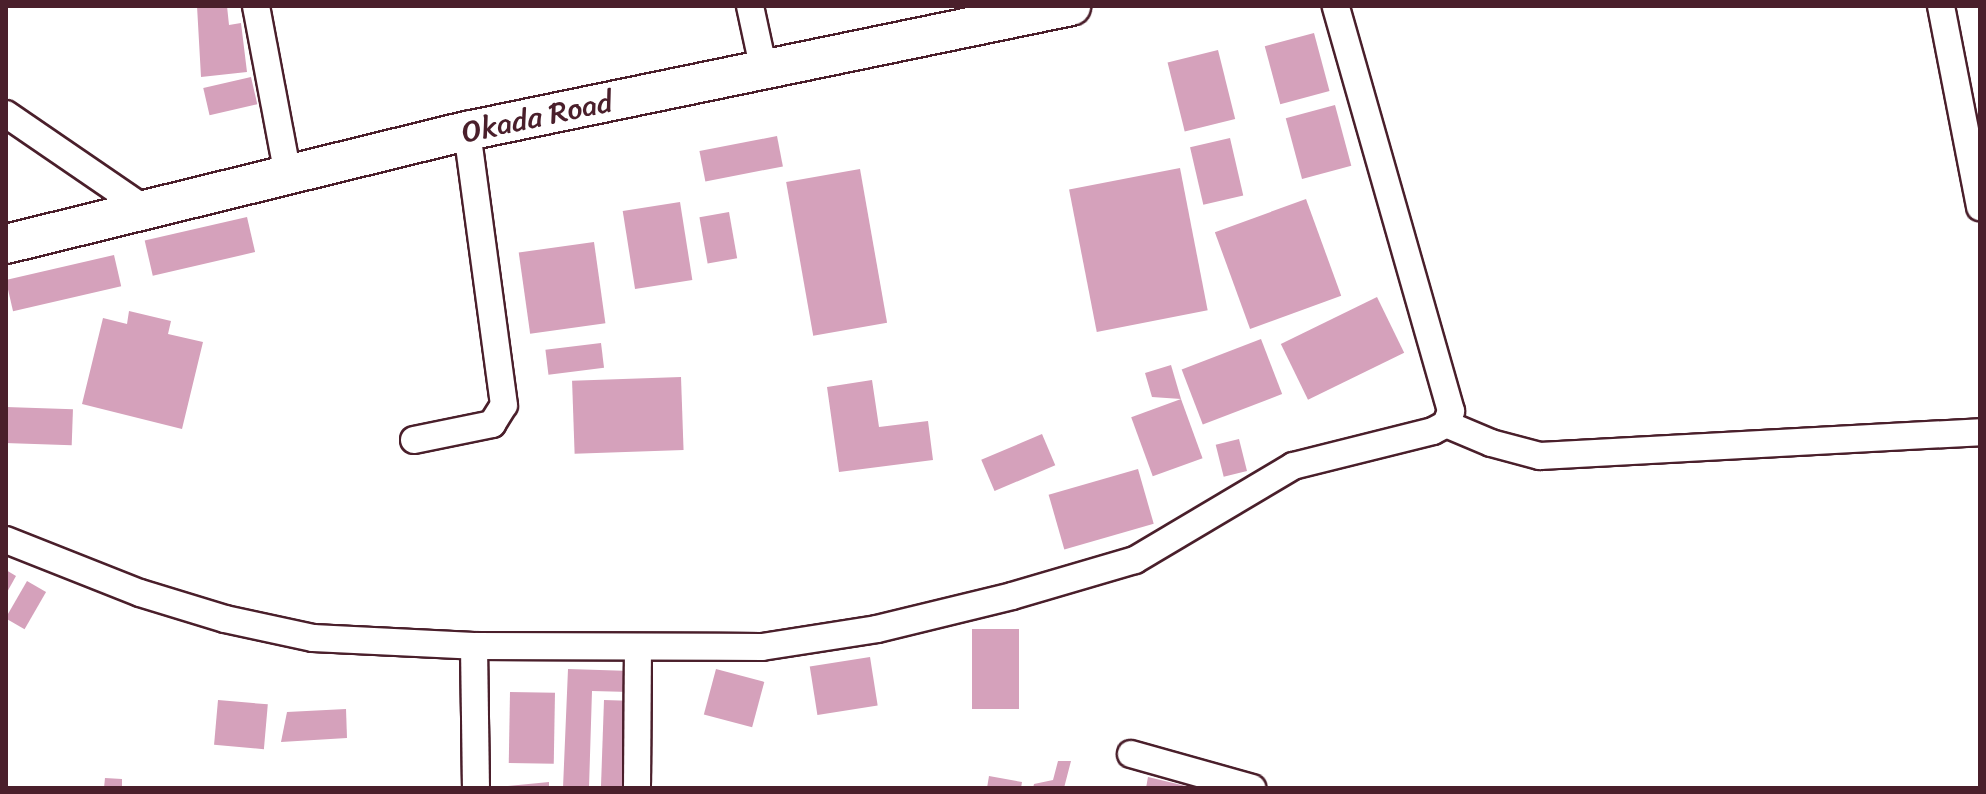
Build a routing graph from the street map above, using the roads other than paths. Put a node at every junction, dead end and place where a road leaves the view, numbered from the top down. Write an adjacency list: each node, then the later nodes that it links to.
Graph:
1 (256, 6): 9 (street)
2 (750, 6): 6 (street)
3 (1071, 6): 6 (street, Okada Road)
4 (1336, 6): 13 (street)
5 (1941, 6): 10 (street)
6 (764, 71): 8 (street, Okada Road)
7 (6, 114): 11 (street)
8 (467, 131): 9 (street, Okada Road); 15 (street)
9 (288, 176): 11 (street, Okada Road)
10 (1980, 207)
11 (146, 210): 12 (street, Okada Road)
12 (6, 244)
13 (1446, 424): 14 (street); 18 (street)
14 (1980, 432)
15 (414, 440)
16 (6, 540): 17 (street)
17 (474, 646): 18 (street); 20 (street)
18 (638, 649): 21 (street)
19 (1131, 754): 22 (street)
20 (476, 788)
21 (637, 788)
22 (1252, 788)

